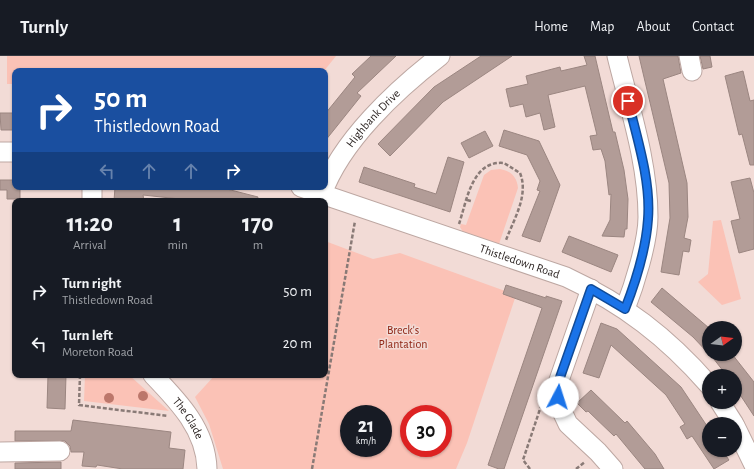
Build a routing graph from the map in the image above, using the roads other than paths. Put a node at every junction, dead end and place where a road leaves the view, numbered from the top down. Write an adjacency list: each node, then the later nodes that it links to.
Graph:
1 (440, 56): 5 (street, Highbank Drive)
2 (617, 56): 10 (street)
3 (0, 152): 4 (street)
4 (12, 152)
5 (328, 178)
6 (310, 190): 8 (street, Thistledown Road)
7 (324, 190): 8 (street, Highbank Drive)
8 (322, 194): 9 (street, Thistledown Road)
9 (591, 289): 10 (street, Thistledown Road); 18 (street)
10 (625, 309): 12 (street, Thistledown Road)
11 (156, 378): 17 (street, The Glade)
12 (702, 378)
13 (742, 441): 16 (street)
14 (60, 451): 15 (street)
15 (0, 452)
16 (754, 465)
17 (207, 469)
18 (613, 469)

